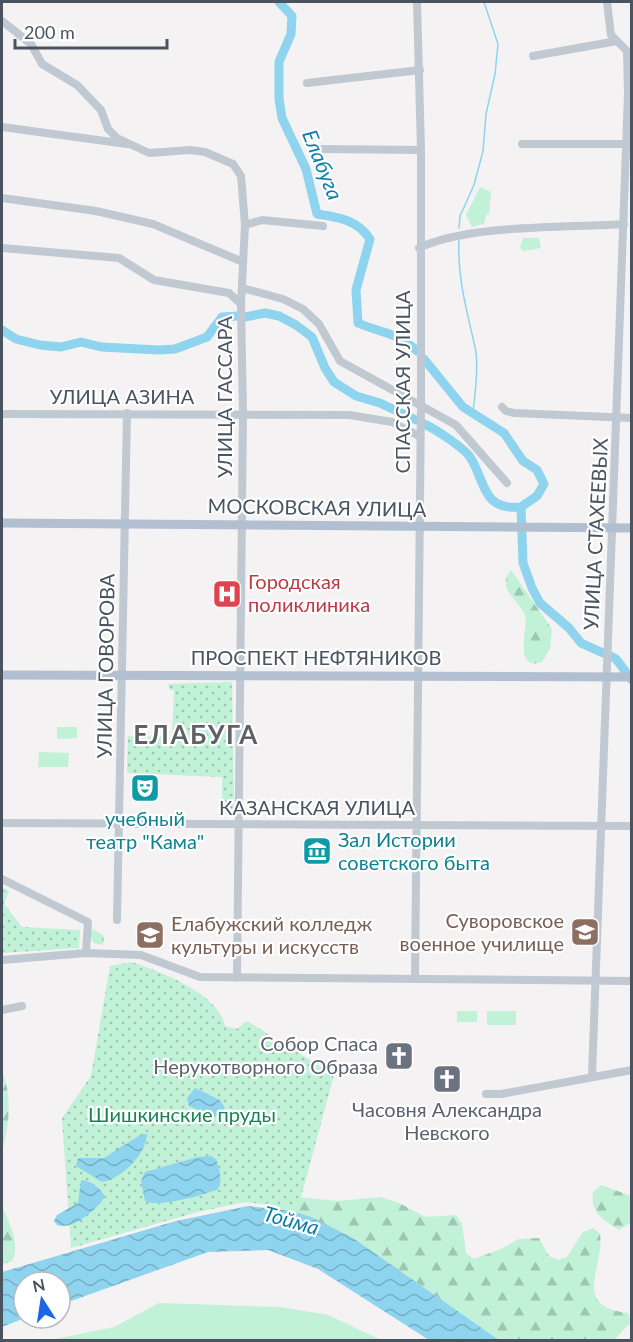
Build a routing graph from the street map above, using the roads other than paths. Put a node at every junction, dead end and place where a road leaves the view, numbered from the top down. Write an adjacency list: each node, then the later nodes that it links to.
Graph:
1 (417, 2): 7 (street, СПАССКАЯ УЛИЦА)
2 (607, 2): 4 (street)
3 (2, 21): 11 (street)
4 (617, 41): 5 (street, УЛИЦА СТАХЕЕВЫХ); 6 (street)
5 (628, 46): 9 (street, УЛИЦА СТАХЕЕВЫХ)
6 (533, 56)
7 (420, 70): 8 (street); 15 (street, СПАССКАЯ УЛИЦА)
8 (307, 83)
9 (630, 94): 13 (street, УЛИЦА СТАХЕЕВЫХ)
10 (2, 127): 11 (street)
11 (132, 144): 17 (street, УЛИЦА ГАССАРА)
12 (522, 144): 13 (street)
13 (629, 144): 18 (street, УЛИЦА СТАХЕЕВЫХ)
14 (320, 149): 15 (street)
15 (421, 150): 21 (street, СПАССКАЯ УЛИЦА)
16 (2, 198): 22 (street)
17 (245, 225): 19 (street); 22 (street, УЛИЦА ГАССАРА)
18 (624, 225): 21 (street); 30 (street, УЛИЦА СТАХЕЕВЫХ)
19 (323, 226)
20 (2, 248): 24 (street)
21 (419, 248): 25 (street, СПАССКАЯ УЛИЦА)
22 (243, 262): 23 (street, УЛИЦА ГАССАРА)
23 (242, 288): 24 (street, УЛИЦА ГАССАРА); 25 (street)
24 (241, 304): 29 (street, УЛИЦА ГАССАРА)
25 (421, 404): 32 (street, СПАССКАЯ УЛИЦА); 33 (street)
26 (502, 407): 30 (street)
27 (127, 413): 28 (street, УЛИЦА АЗИНА); 29 (street, УЛИЦА АЗИНА); 35 (street, УЛИЦА ГОВОРОВА)
28 (2, 414)
29 (243, 414): 32 (street, УЛИЦА АЗИНА); 36 (street, УЛИЦА ГАССАРА)
30 (618, 418): 31 (street); 38 (street, УЛИЦА СТАХЕЕВЫХ)
31 (632, 418)
32 (419, 436): 37 (street, СПАССКАЯ УЛИЦА)
33 (507, 483)
34 (2, 523): 35 (main road, МОСКОВСКАЯ УЛИЦА)
35 (125, 524): 36 (main road, МОСКОВСКАЯ УЛИЦА); 41 (street, УЛИЦА ГОВОРОВА)
36 (241, 525): 37 (main road, МОСКОВСКАЯ УЛИЦА); 44 (street, УЛИЦА ГАССАРА)
37 (420, 527): 38 (main road, МОСКОВСКАЯ УЛИЦА); 42 (street, СПАССКАЯ УЛИЦА)
38 (612, 528): 39 (main road, МОСКОВСКАЯ УЛИЦА); 43 (street, УЛИЦА СТАХЕЕВЫХ)
39 (632, 528)
40 (2, 675): 41 (main road, ПРОСПЕКТ НЕФТЯНИКОВ)
41 (123, 675): 44 (main road, ПРОСПЕКТ НЕФТЯНИКОВ); 50 (street, УЛИЦА ГОВОРОВА)
42 (418, 676): 43 (main road, ПРОСПЕКТ НЕФТЯНИКОВ); 44 (main road, ПРОСПЕКТ НЕФТЯНИКОВ); 48 (street, СПАССКАЯ УЛИЦА)
43 (606, 676): 45 (main road, ПРОСПЕКТ НЕФТЯНИКОВ); 49 (street, УЛИЦА СТАХЕЕВЫХ)
44 (239, 677): 47 (street, УЛИЦА ГАССАРА)
45 (627, 677)
46 (2, 824): 50 (street, КАЗАНСКАЯ УЛИЦА)
47 (238, 824): 48 (street, КАЗАНСКАЯ УЛИЦА); 50 (street, КАЗАНСКАЯ УЛИЦА); 56 (street, УЛИЦА ГАССАРА)
48 (417, 825): 49 (street, КАЗАНСКАЯ УЛИЦА); 57 (street, СПАССКАЯ УЛИЦА)
49 (600, 825): 51 (street, КАЗАНСКАЯ УЛИЦА); 59 (street, УЛИЦА СТАХЕЕВЫХ)
50 (120, 826): 53 (street, УЛИЦА ГОВОРОВА)
51 (632, 826)
52 (2, 879): 54 (street)
53 (117, 920)
54 (86, 953): 55 (street); 56 (street)
55 (2, 960)
56 (237, 978): 57 (street)
57 (415, 978): 59 (street)
58 (632, 981): 59 (street)
59 (597, 982): 63 (street, УЛИЦА СТАХЕЕВЫХ)
60 (22, 1006): 61 (street)
61 (2, 1010)
62 (632, 1070): 63 (street)
63 (592, 1076): 64 (street)
64 (486, 1094)

